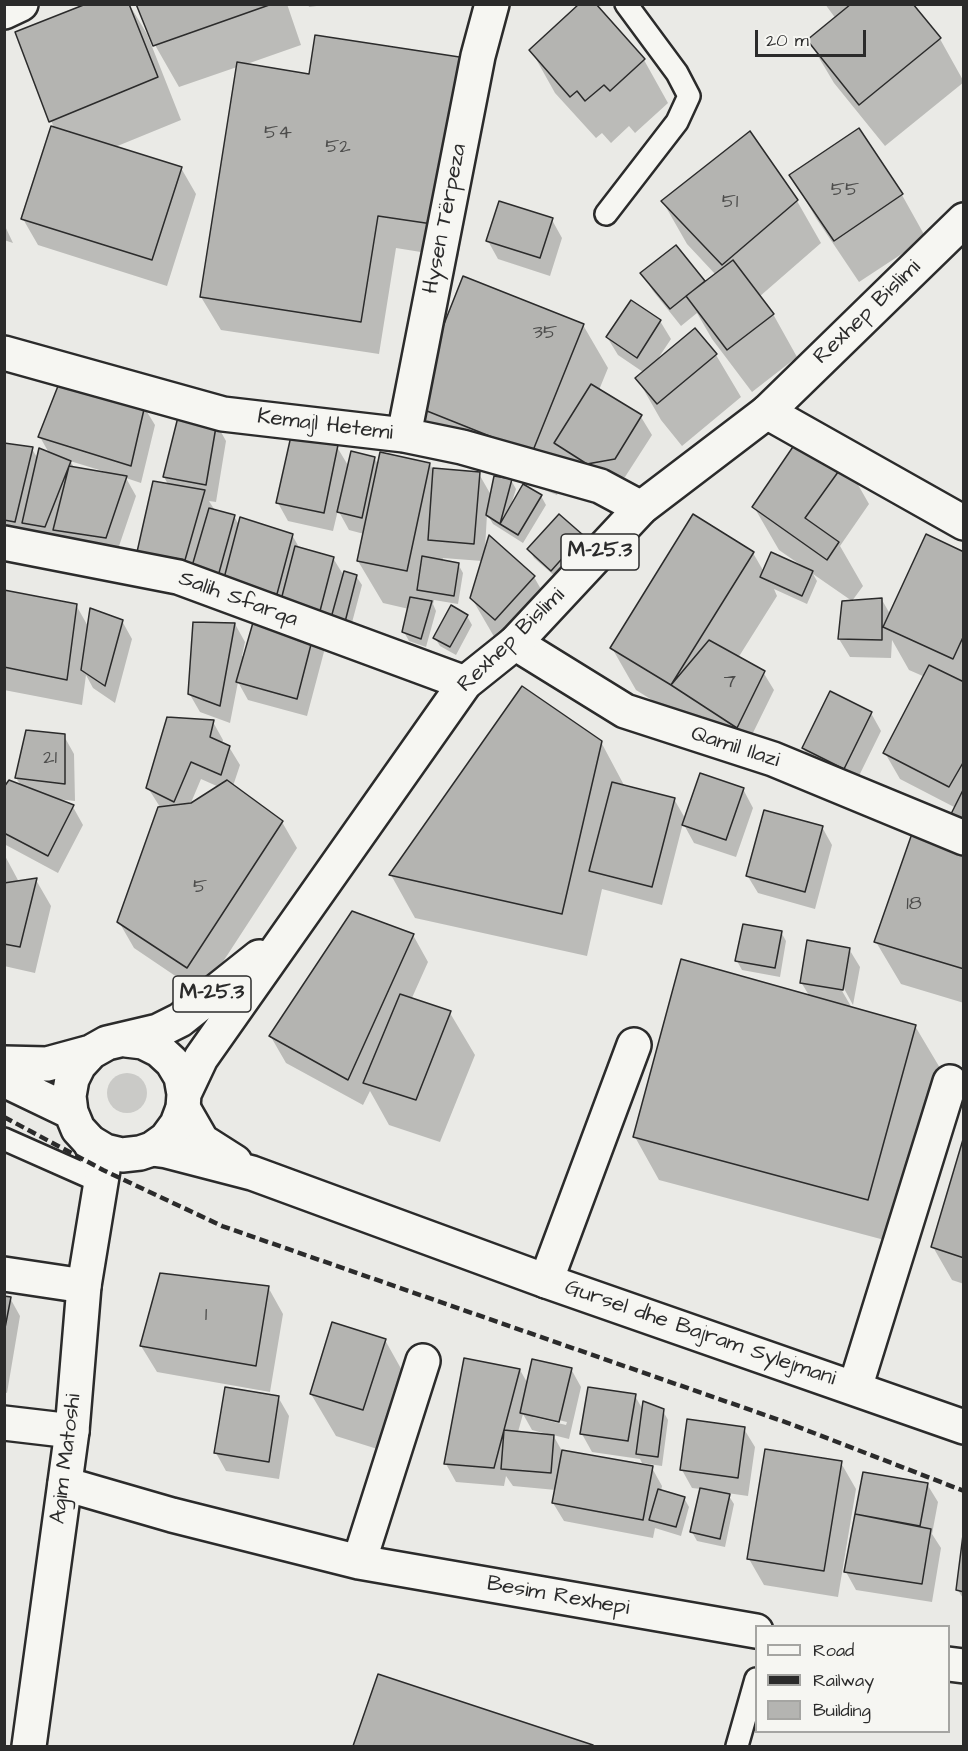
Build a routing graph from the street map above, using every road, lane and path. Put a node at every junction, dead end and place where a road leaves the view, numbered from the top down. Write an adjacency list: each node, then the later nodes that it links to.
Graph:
1 (21, 4): 4 (street)
2 (492, 4): 9 (street, Hysen Tërpeza)
3 (626, 4): 5 (lane)
4 (4, 12)
5 (606, 214)
6 (963, 220): 8 (street, Rexhep Bislimi / M-25.3)
7 (4, 353): 9 (street, Kemajl Hetemi)
8 (767, 412): 10 (street, Rexhep Bislimi / M-25.3); 11 (street)
9 (404, 435): 10 (street, Kemajl Hetemi)
10 (641, 508): 13 (street, Rexhep Bislimi / M-25.3)
11 (963, 523)
12 (4, 543): 14 (street, Salih Sfarqa)
13 (515, 643): 14 (street, Rexhep Bislimi / M-25.3); 15 (street, Qamil Ilazi)
14 (465, 682): 16 (street, Rexhep Bislimi / M-25.3)
15 (963, 838)
16 (290, 932): 17 (street, Rexhep Bislimi / M-25.3); 23 (street, Rexhep Bislimi / M-25.3)
17 (126, 1040): 19 (street); 23 (street)
18 (634, 1045): 30 (street, Gursel dhe Bajram Sylejmani)
19 (91, 1052): 20 (street); 24 (street)
20 (4, 1063)
21 (4, 1080): 24 (street)
22 (950, 1082): 33 (street, Gursel dhe Bajram Sylejmani)
23 (183, 1101): 26 (street); 28 (street, Gursel dhe Bajram Sylejmani)
24 (71, 1112): 27 (street)
25 (4, 1139): 27 (lane)
26 (146, 1151): 27 (street); 28 (street, Gursel dhe Bajram Sylejmani)
27 (98, 1165): 31 (street, Agim Matoshi)
28 (252, 1173): 30 (street, Gursel dhe Bajram Sylejmani)
29 (4, 1274): 31 (street)
30 (546, 1281): 33 (street, Gursel dhe Bajram Sylejmani)
31 (84, 1286): 36 (street, Agim Matoshi)
32 (423, 1361): 38 (street)
33 (855, 1388): 35 (street, Gursel dhe Bajram Sylejmani)
34 (4, 1423): 36 (street)
35 (963, 1427)
36 (72, 1431): 37 (street, Agim Matoshi)
37 (65, 1484): 38 (street, Besim Rexhepi); 41 (street, Agim Matoshi)
38 (359, 1562): 39 (street, Besim Rexhepi)
39 (755, 1631)
40 (755, 1682): 42 (lane)
41 (29, 1746)
42 (737, 1746)

